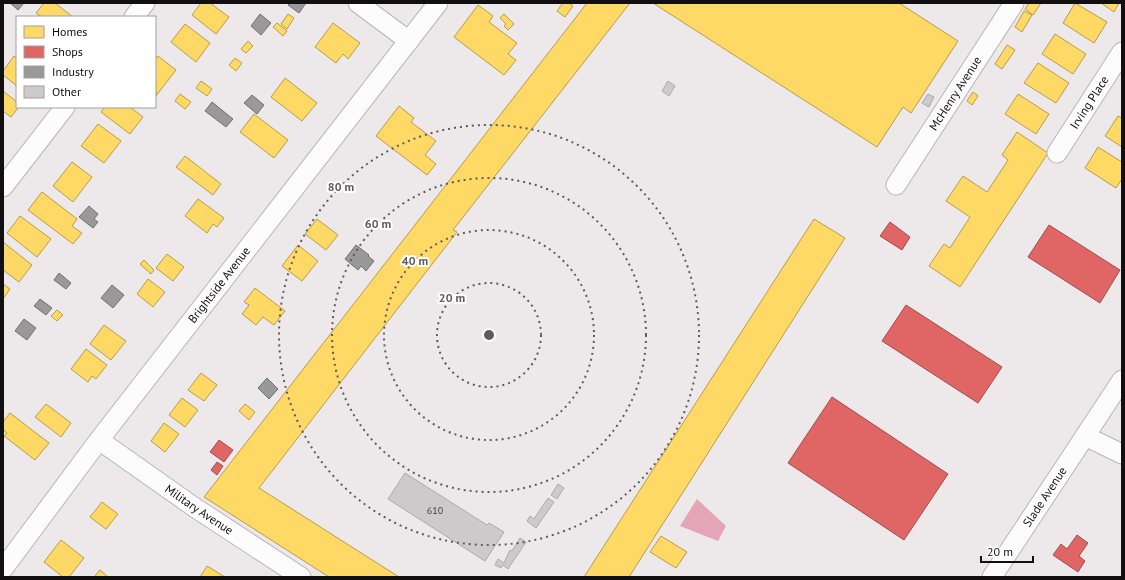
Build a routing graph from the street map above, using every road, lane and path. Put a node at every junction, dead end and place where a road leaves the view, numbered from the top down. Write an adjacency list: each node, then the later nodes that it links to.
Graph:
1 (145, 3): 5 (street)
2 (358, 3): 6 (street)
3 (438, 3): 6 (street, Brightside Avenue)
4 (1014, 3): 10 (street, McHenry Avenue)
5 (135, 16)
6 (409, 42): 14 (street, Brightside Avenue)
7 (1122, 52): 9 (street, Irving Place)
8 (64, 108): 11 (street)
9 (1057, 153)
10 (896, 185)
11 (3, 187)
12 (1122, 380): 13 (street, Slade Avenue)
13 (1085, 436): 15 (street); 18 (street, Slade Avenue)
14 (99, 440): 16 (street, Brightside Avenue); 17 (street, Military Avenue)
15 (1122, 454)
16 (6, 558)
17 (301, 577)
18 (992, 577)

